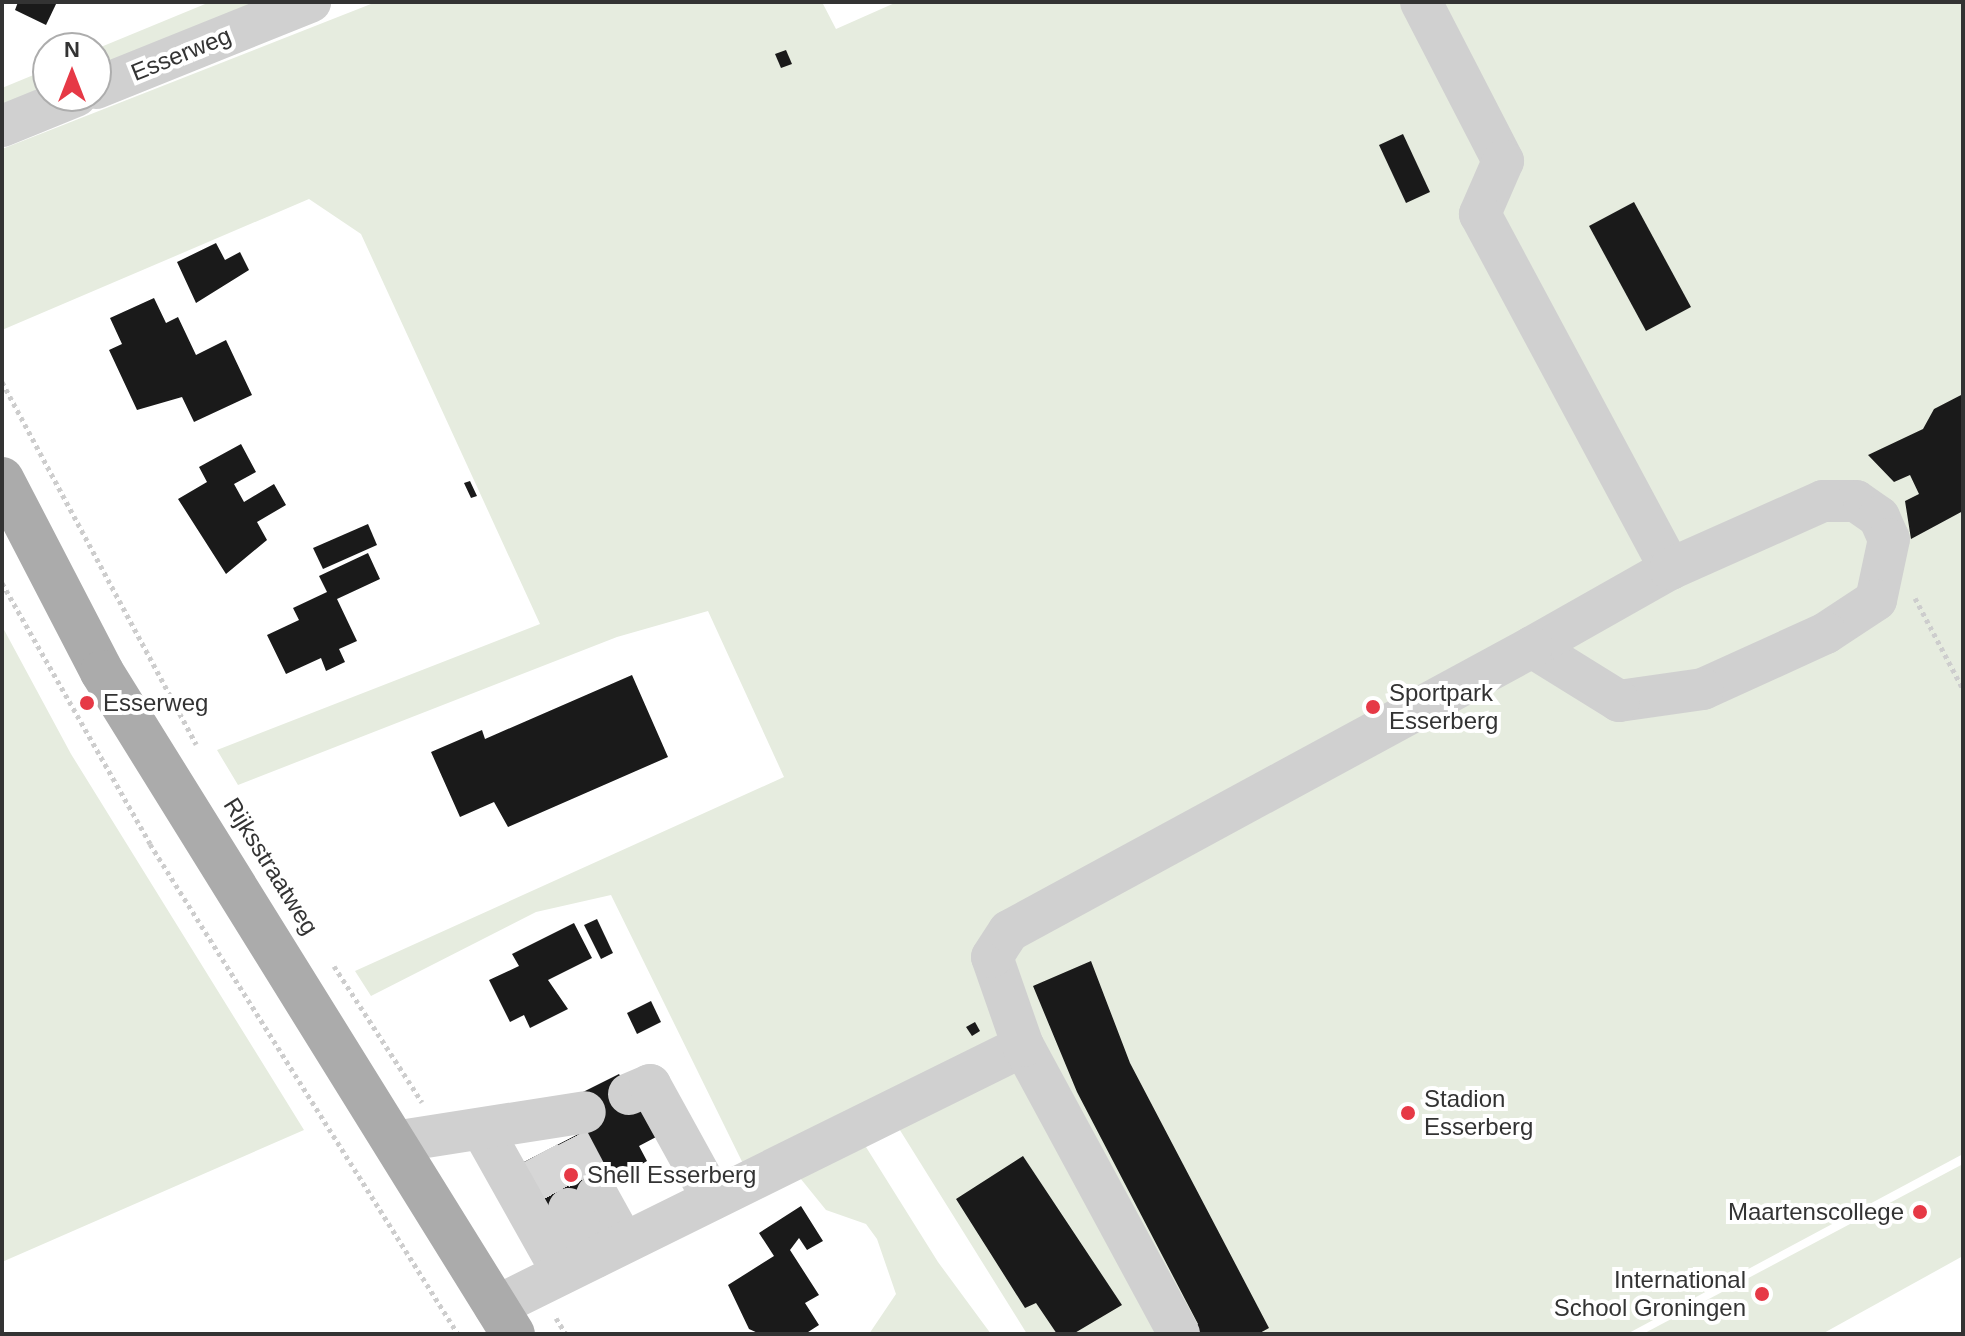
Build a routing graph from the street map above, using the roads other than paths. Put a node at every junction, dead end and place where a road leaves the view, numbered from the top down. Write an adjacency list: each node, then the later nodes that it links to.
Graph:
1 (310, 2): 3 (street, Esserweg)
2 (1421, 2): 7 (street)
3 (112, 82)
4 (37, 112): 5 (street)
5 (2, 126)
6 (2, 479): 11 (main road, Rijksstraatweg)
7 (1670, 569): 8 (street); 8 (street)
8 (1532, 647): 9 (street)
9 (1023, 1046): 12 (street); 16 (street)
10 (629, 1094): 12 (street)
11 (394, 1142): 14 (street); 15 (main road, Rijksstraatweg)
12 (713, 1199): 14 (street)
13 (583, 1202): 14 (street)
14 (579, 1264): 15 (street)
15 (504, 1320)
16 (1179, 1334)

